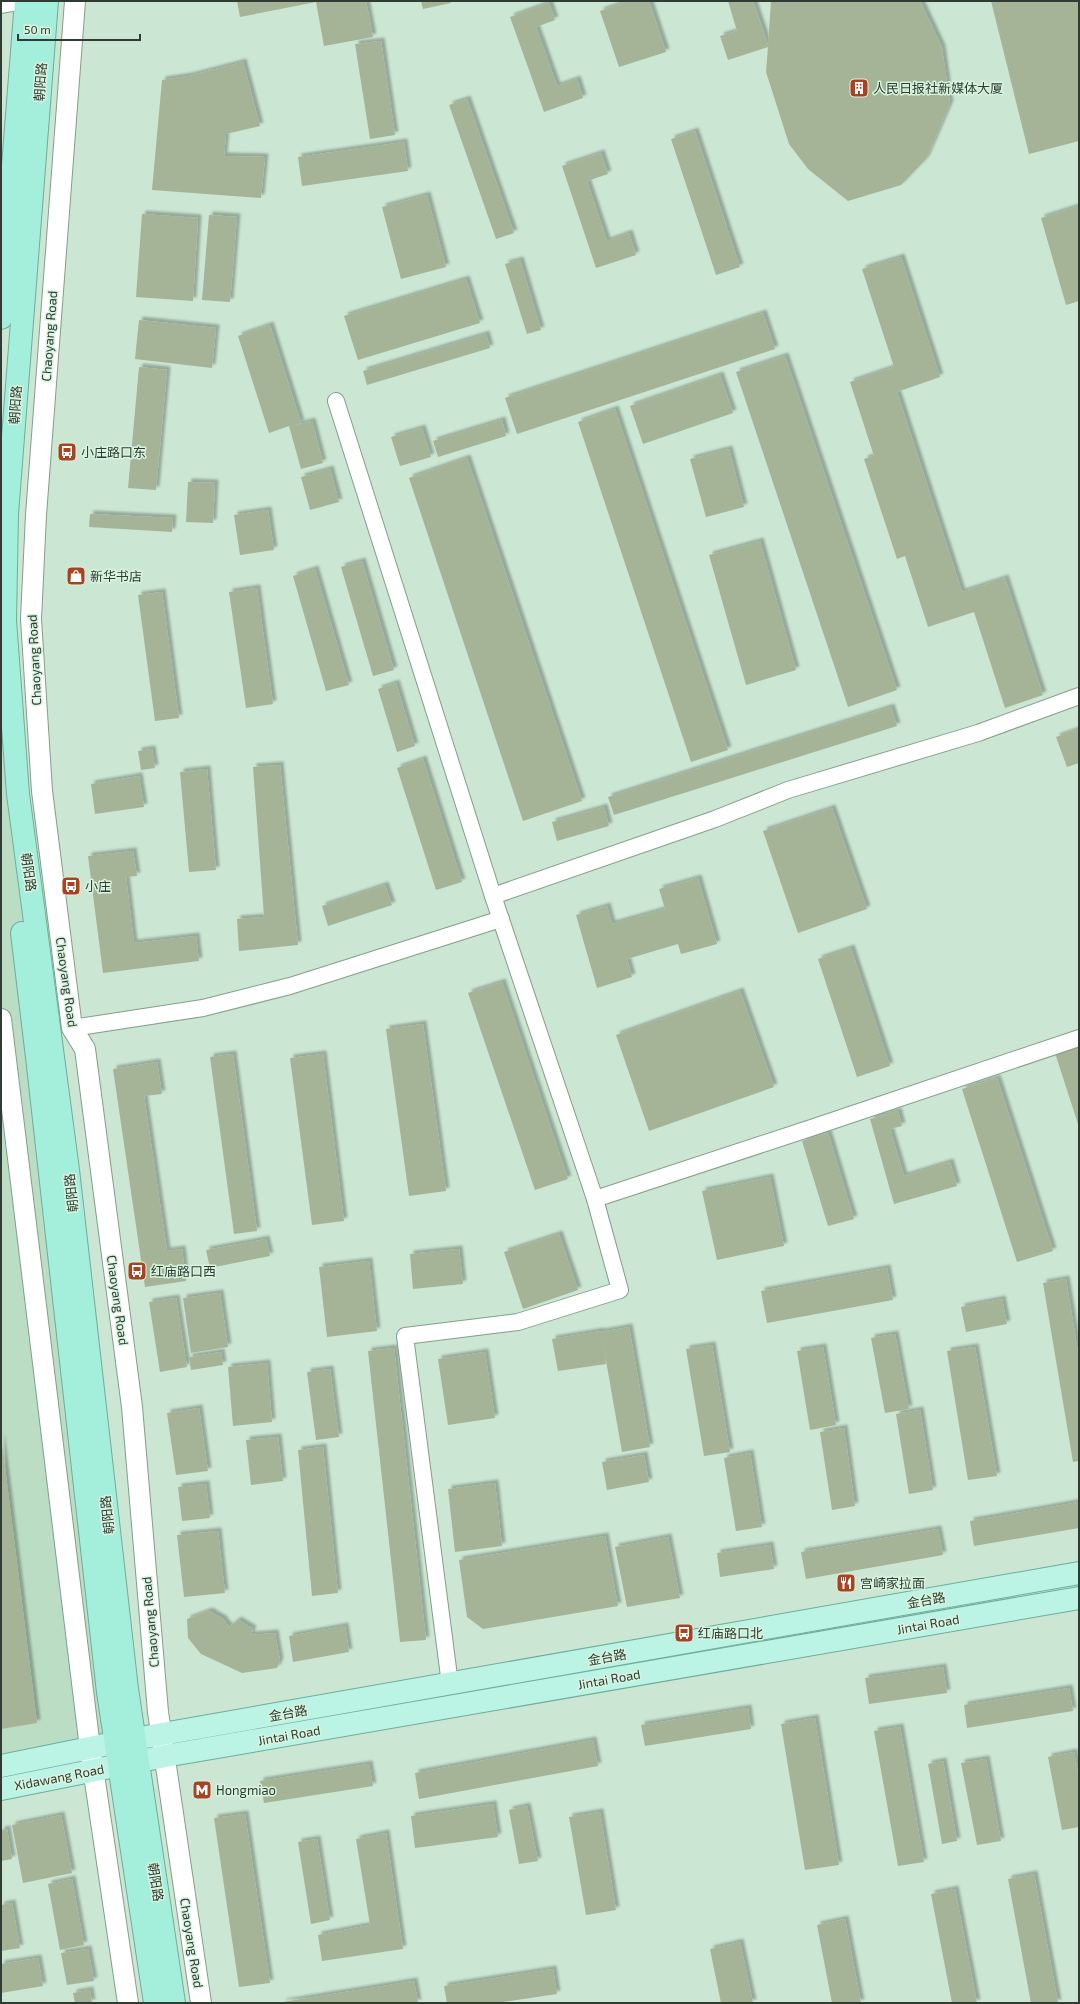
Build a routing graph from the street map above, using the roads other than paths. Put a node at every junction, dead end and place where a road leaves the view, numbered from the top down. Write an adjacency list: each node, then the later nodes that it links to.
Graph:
1 (13, 1): 5 (street)
2 (26, 1): 6 (highway, 朝阳路)
3 (47, 1): 9 (highway, 朝阳路)
4 (75, 1): 8 (street, Chaoyang Road)
5 (1, 4)
6 (1, 318)
7 (336, 401): 12 (street)
8 (31, 619): 9 (street); 15 (street, Chaoyang Road)
9 (3, 620): 21 (highway, 朝阳路)
10 (1079, 696): 12 (street)
11 (1, 766): 21 (highway, 朝阳路)
12 (493, 896): 13 (street)
13 (501, 919): 15 (street); 17 (street)
14 (1, 1020): 23 (street)
15 (72, 1028): 22 (street, Chaoyang Road)
16 (1079, 1038): 17 (street)
17 (595, 1199): 20 (street)
18 (1079, 1573): 20 (main road, 金台路)
19 (1079, 1598): 22 (main road, Jintai Road)
20 (450, 1684): 22 (main road, 金台路)
21 (125, 1741): 22 (main road, 金台路); 23 (main road, Xidawang Road); 24 (highway)
22 (163, 1746): 24 (main road, Jintai Road); 31 (street, Chaoyang Road)
23 (90, 1748): 25 (main road, Xidawang Road); 26 (street)
24 (128, 1763): 26 (main road, Xidawang Road); 29 (highway, 朝阳路); 30 (highway, 朝阳路)
25 (1, 1766)
26 (93, 1770): 27 (main road, Xidawang Road); 28 (street)
27 (1, 1789)
28 (128, 2003)
29 (155, 2003)
30 (174, 2003)
31 (201, 2003)

